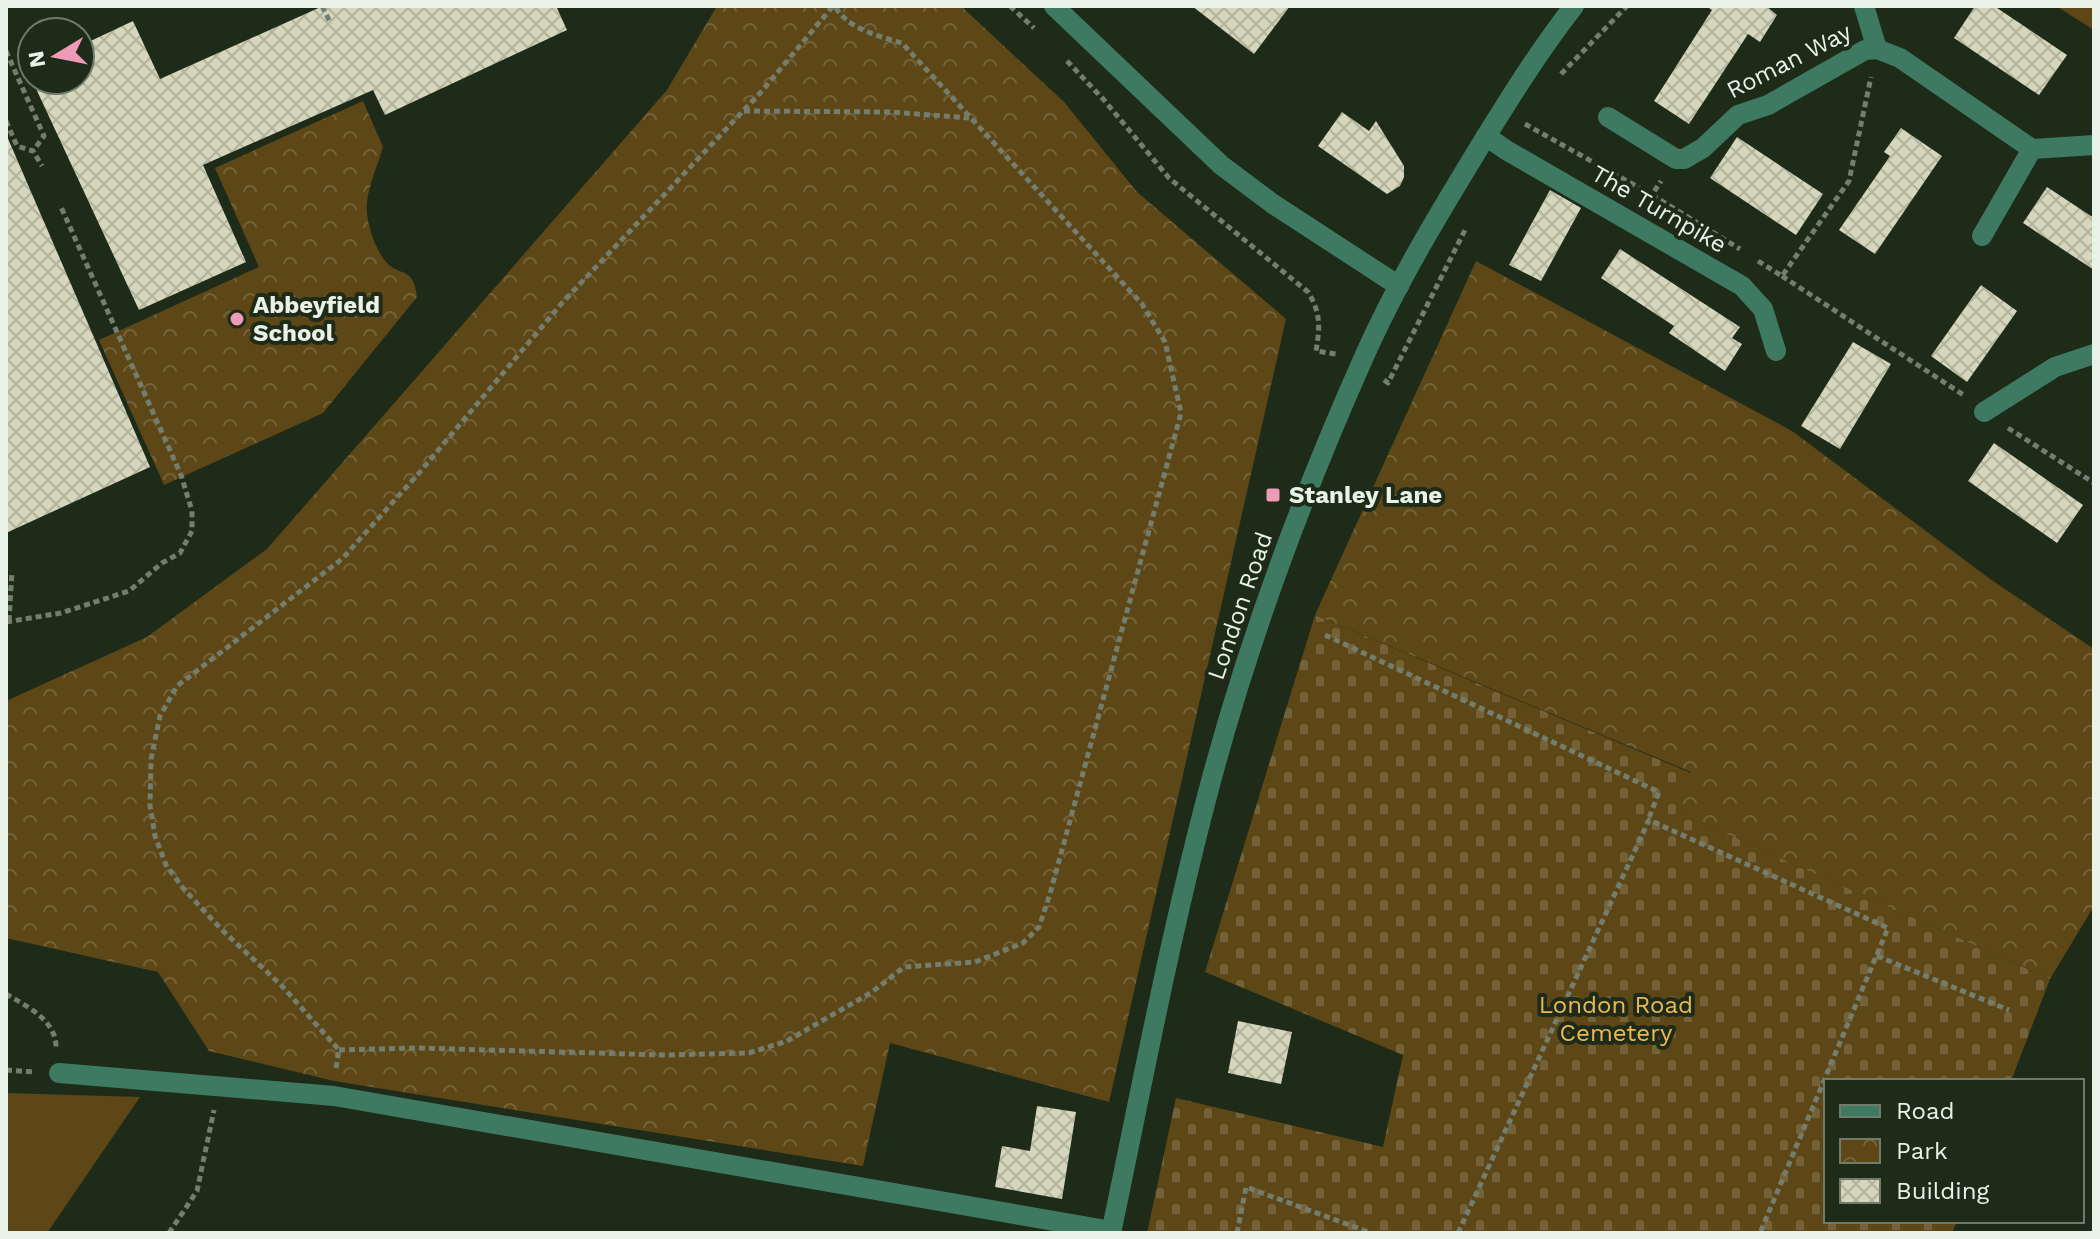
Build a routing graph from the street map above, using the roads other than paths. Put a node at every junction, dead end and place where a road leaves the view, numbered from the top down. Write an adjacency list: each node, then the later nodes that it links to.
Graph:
1 (1054, 6): 10 (street)
2 (1574, 6): 6 (street, London Road)
3 (1864, 6): 4 (street, Roman Way)
4 (1877, 49): 5 (street, Roman Way); 8 (street, Roman Way)
5 (1608, 117)
6 (1486, 136): 10 (street, London Road); 11 (street, The Turnpike)
7 (2094, 145): 8 (street)
8 (2032, 149): 9 (street)
9 (1982, 236)
10 (1399, 286): 15 (street, London Road)
11 (1776, 351)
12 (2094, 354): 13 (street)
13 (1984, 412)
14 (57, 1064): 15 (street)
15 (1112, 1232)

